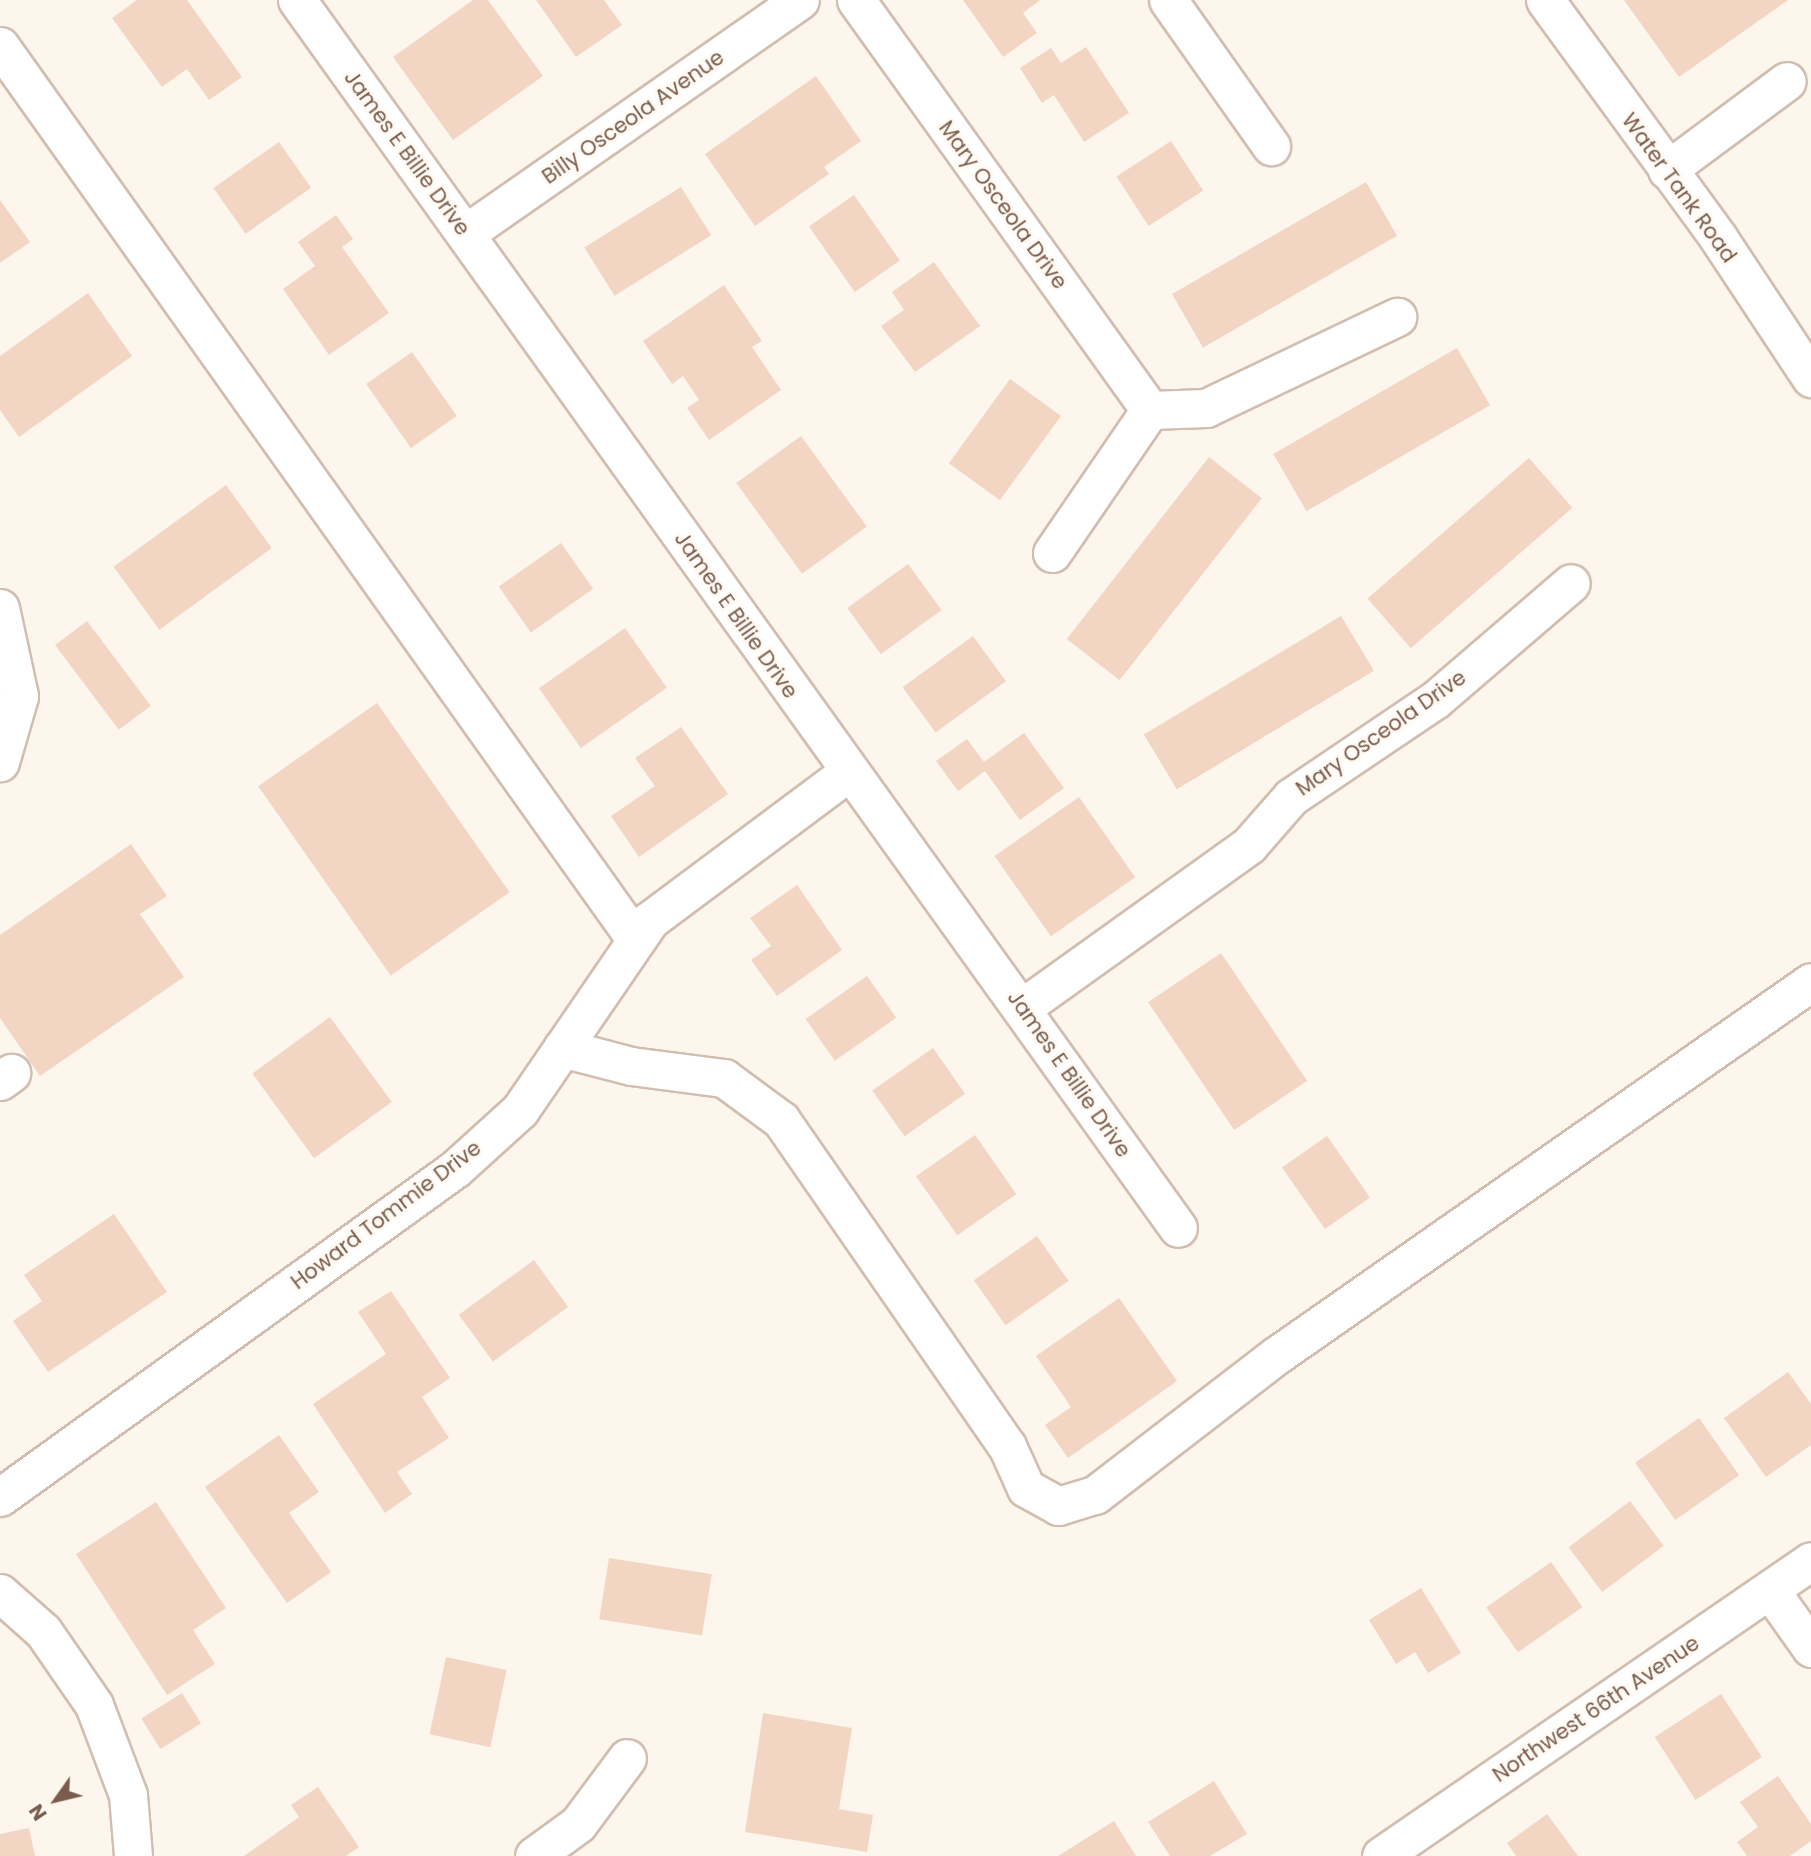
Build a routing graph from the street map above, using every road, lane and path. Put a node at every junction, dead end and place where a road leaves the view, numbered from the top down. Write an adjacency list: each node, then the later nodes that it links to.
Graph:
1 (297, 0): 10 (street, James E Billie Drive)
2 (800, 0): 10 (street, Billy Osceola Avenue)
3 (856, 0): 13 (street, Mary Osceola Drive)
4 (1168, 0): 8 (street)
5 (1545, 0): 9 (street, Water Tank Road)
6 (0, 46): 19 (street)
7 (1787, 81): 9 (street)
8 (1271, 146)
9 (1667, 170): 12 (street, Water Tank Road)
10 (466, 233): 18 (street, James E Billie Drive)
11 (1397, 317): 13 (street)
12 (1811, 377)
13 (1150, 410): 14 (street)
14 (1052, 553)
15 (1571, 583): 21 (street, Mary Osceola Drive)
16 (0, 608): 17 (street)
17 (0, 762)
18 (847, 773): 19 (street, Howard Tommie Drive); 21 (street, James E Billie Drive)
19 (636, 940): 22 (street, Howard Tommie Drive)
20 (1811, 982): 22 (street)
21 (1023, 1007): 23 (street, James E Billie Drive)
22 (562, 1048): 24 (street, Howard Tommie Drive)
23 (1178, 1228)
24 (0, 1497)
25 (1811, 1561): 26 (street, Northwest 66th Avenue)
26 (1770, 1590): 28 (street); 30 (street, Northwest 66th Avenue)
27 (0, 1593): 31 (street)
28 (1811, 1648)
29 (627, 1758): 32 (street)
30 (1395, 1852)
31 (134, 1856)
32 (534, 1856)

